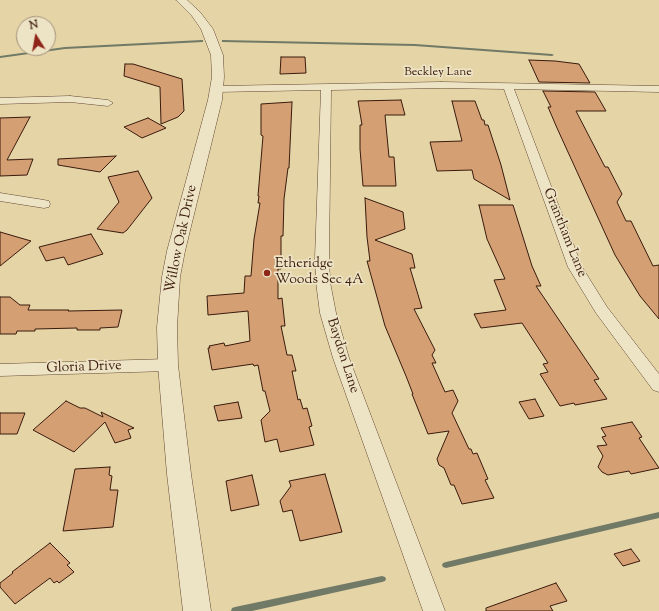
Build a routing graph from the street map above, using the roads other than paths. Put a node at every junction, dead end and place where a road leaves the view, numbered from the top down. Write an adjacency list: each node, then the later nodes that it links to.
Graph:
1 (181, 0): 4 (street, Willow Oak Drive)
2 (508, 86): 3 (street, Beckley Lane); 5 (street, Beckley Lane); 12 (street, Grantham Lane)
3 (326, 87): 4 (street, Beckley Lane); 14 (street, Baydon Lane)
4 (217, 89): 10 (street, Willow Oak Drive)
5 (659, 89)
6 (0, 101): 7 (street)
7 (108, 103)
8 (0, 197): 9 (street)
9 (44, 204)
10 (168, 365): 11 (street, Gloria Drive); 13 (street, Willow Oak Drive)
11 (0, 370)
12 (659, 386)
13 (197, 611)
14 (434, 611)

